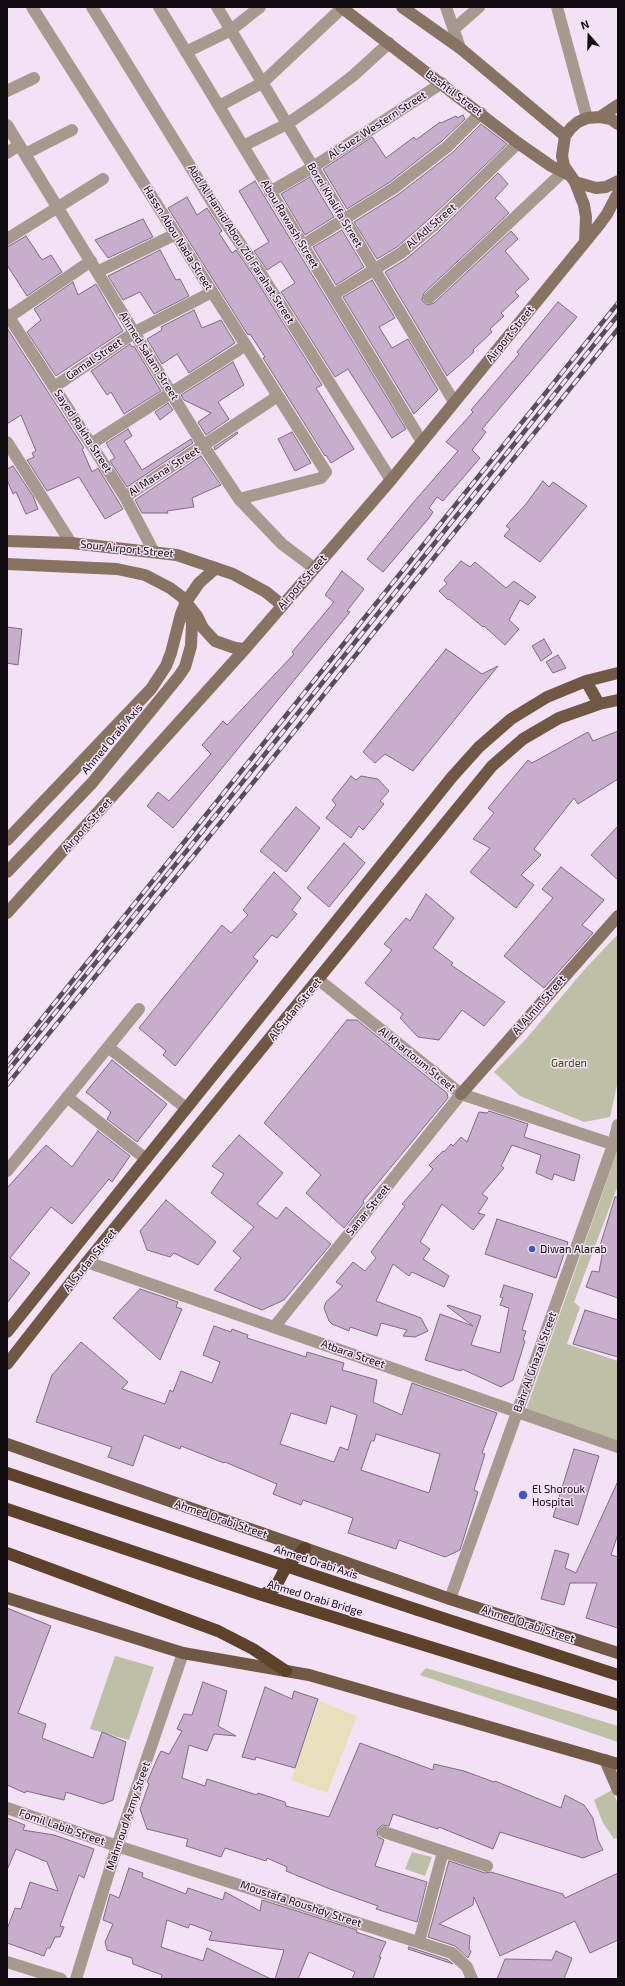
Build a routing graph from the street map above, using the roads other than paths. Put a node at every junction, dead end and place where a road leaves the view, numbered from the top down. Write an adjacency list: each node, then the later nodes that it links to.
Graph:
1 (32, 7): 42 (street, Hassn Abou Nada Street)
2 (92, 7): 63 (street, Abd Al Hamid Abou Zid Farahat Street)
3 (159, 7): 15 (street, Abou Rawash Street)
4 (217, 7): 12 (street, Borei Khalifa Street)
5 (260, 7): 12 (street)
6 (342, 7): 13 (street, Bashtil Street); 17 (street)
7 (446, 7): 11 (street)
8 (479, 7): 11 (street)
9 (557, 7): 24 (street)
10 (405, 8): 14 (street)
11 (454, 29): 14 (street)
12 (230, 30): 15 (street); 17 (street, Borei Khalifa Street)
13 (389, 43): 18 (street, Bashtil Street); 25 (street)
14 (460, 48): 29 (street)
15 (186, 52): 21 (street, Abou Rawash Street)
16 (34, 78): 19 (street)
17 (262, 83): 21 (street); 25 (street, Borei Khalifa Street)
18 (442, 83): 22 (street, Bashtil Street); 34 (street, Al Suez Western Street)
19 (7, 91)
20 (618, 105): 23 (street)
21 (219, 106): 31 (street, Abou Rawash Street)
22 (481, 113): 30 (street, Bashtil Street); 41 (street)
23 (600, 117): 24 (street); 26 (street)
24 (587, 118): 29 (street)
25 (287, 124): 31 (street); 34 (street, Borei Khalifa Street)
26 (618, 124)
27 (7, 126): 32 (street, Ahmed Salam Street)
28 (72, 130): 32 (street)
29 (565, 136): 35 (street)
30 (518, 143): 35 (street, Bashtil Street); 47 (street, Al Adl Street)
31 (243, 146): 38 (street, Abou Rawash Street)
32 (22, 150): 33 (street); 40 (street, Ahmed Salam Street)
33 (7, 153)
34 (313, 167): 38 (street, Al Suez Western Street); 41 (street, Borei Khalifa Street)
35 (569, 176): 37 (street, Bashtil Street); 44 (street); 51 (street)
36 (103, 180): 40 (street)
37 (618, 181)
38 (270, 192): 45 (street, Abou Rawash Street)
39 (618, 193): 44 (street, Airport Street)
40 (58, 208): 43 (street); 46 (street, Ahmed Salam Street)
41 (344, 220): 45 (street); 47 (street, Borei Khalifa Street)
42 (176, 234): 48 (street); 49 (street, Hassn Abou Nada Street)
43 (7, 239)
44 (585, 242): 58 (street, Airport Street)
45 (303, 245): 50 (street, Abou Rawash Street)
46 (91, 262): 48 (street, Ahmed Salam Street); 52 (street)
47 (373, 268): 50 (street, Al Adl Street); 58 (street, Borei Khalifa Street)
48 (97, 272): 53 (street, Ahmed Salam Street)
49 (212, 292): 53 (street, Gamal Street); 54 (street, Hassn Abou Nada Street)
50 (333, 295): 60 (street, Abou Rawash Street)
51 (429, 298)
52 (8, 315): 55 (street, Sayed Rakha Street)
53 (134, 332): 55 (street, Gamal Street); 56 (street, Ahmed Salam Street)
54 (246, 345): 56 (street); 57 (street, Hassn Abou Nada Street)
55 (54, 387): 61 (street, Sayed Rakha Street)
56 (172, 392): 61 (street); 62 (street, Ahmed Salam Street)
57 (278, 396): 62 (street, Al Masna' Street); 65 (street, Hassn Abou Nada Street)
58 (454, 402): 60 (street, Airport Street)
59 (7, 442): 67 (street)
60 (422, 442): 63 (street, Airport Street)
61 (91, 444): 64 (street, Sayed Rakha Street)
62 (203, 445): 64 (street, Al Masna' Street); 65 (street, Ahmed Salam Street)
63 (391, 480): 71 (street, Airport Street)
64 (125, 497): 68 (street, Sayed Rakha Street)
65 (239, 499): 71 (street, Ahmed Salam Street)
66 (7, 541): 67 (street, Sour Airport Street)
67 (71, 543): 68 (street, Sour Airport Street)
68 (154, 552): 70 (street, Sour Airport Street)
69 (7, 564): 72 (street, Sour Airport Street)
70 (216, 568): 72 (street); 73 (street, Sour Airport Street)
71 (314, 568): 73 (street, Airport Street)
72 (186, 602): 74 (street, Sour Airport Street); 79 (street); 80 (street, Ahmed Orabi Axis)
73 (282, 605): 74 (street, Airport Street)
74 (245, 649): 81 (street, Airport Street)
75 (618, 673): 76 (main road, Al Sudan Street)
76 (586, 681): 78 (main road); 88 (main road, Al Sudan Street)
77 (618, 700): 78 (main road, Al Sudan Street)
78 (599, 704): 83 (main road, Al Sudan Street)
79 (7, 840)
80 (7, 872)
81 (7, 913)
82 (618, 916): 86 (street, Al Almin Street)
83 (319, 980): 86 (street, Al Khartoum Street); 93 (main road, Al Sudan Street)
84 (139, 1009): 85 (street)
85 (108, 1047): 87 (street); 88 (street)
86 (461, 1094): 90 (street, Al Khartoum Street); 94 (street, Sanar Street)
87 (67, 1097): 91 (street); 92 (street)
88 (186, 1108): 91 (main road, Al Sudan Street)
89 (618, 1125): 90 (street, Bahr Al Ghazal Street)
90 (616, 1146): 97 (street, Bahr Al Ghazal Street)
91 (146, 1159): 95 (main road, Al Sudan Street)
92 (7, 1170)
93 (87, 1262): 94 (street, Atbara Street); 96 (main road, Al Sudan Street)
94 (275, 1326): 97 (street, Atbara Street)
95 (7, 1332)
96 (7, 1364)
97 (516, 1411): 98 (street, Atbara Street); 106 (street, Bahr Al Ghazal Street)
98 (618, 1447)
99 (9, 1448): 102 (main road, Ahmed Orabi Street)
100 (7, 1473): 110 (highway, Ahmed Orabi Axis, bridge)
101 (7, 1509): 104 (highway, Ahmed Orabi Bridge)
102 (305, 1548): 104 (highway); 106 (main road, Ahmed Orabi Street)
103 (7, 1553): 109 (highway)
104 (262, 1595): 111 (highway, Ahmed Orabi Bridge)
105 (7, 1598): 108 (main road)
106 (450, 1599): 107 (main road, Ahmed Orabi Street)
107 (618, 1652)
108 (183, 1654): 109 (main road); 117 (street, Mahmoud Azmy Street)
109 (286, 1671): 112 (main road)
110 (618, 1675)
111 (618, 1705)
112 (606, 1760): 113 (main road); 114 (street)
113 (618, 1764)
114 (618, 1790)
115 (7, 1808): 117 (street, Fomil Labib Street)
116 (384, 1832): 118 (street)
117 (117, 1846): 120 (street, Moustafa Roushdy Street); 123 (street, Mahmoud Azmy Street)
118 (443, 1852): 119 (street); 120 (street)
119 (487, 1866)
120 (419, 1942): 124 (street, Moustafa Roushdy Street)
121 (7, 1962): 122 (street)
122 (60, 1979)
123 (76, 1979)
124 (472, 1979)

